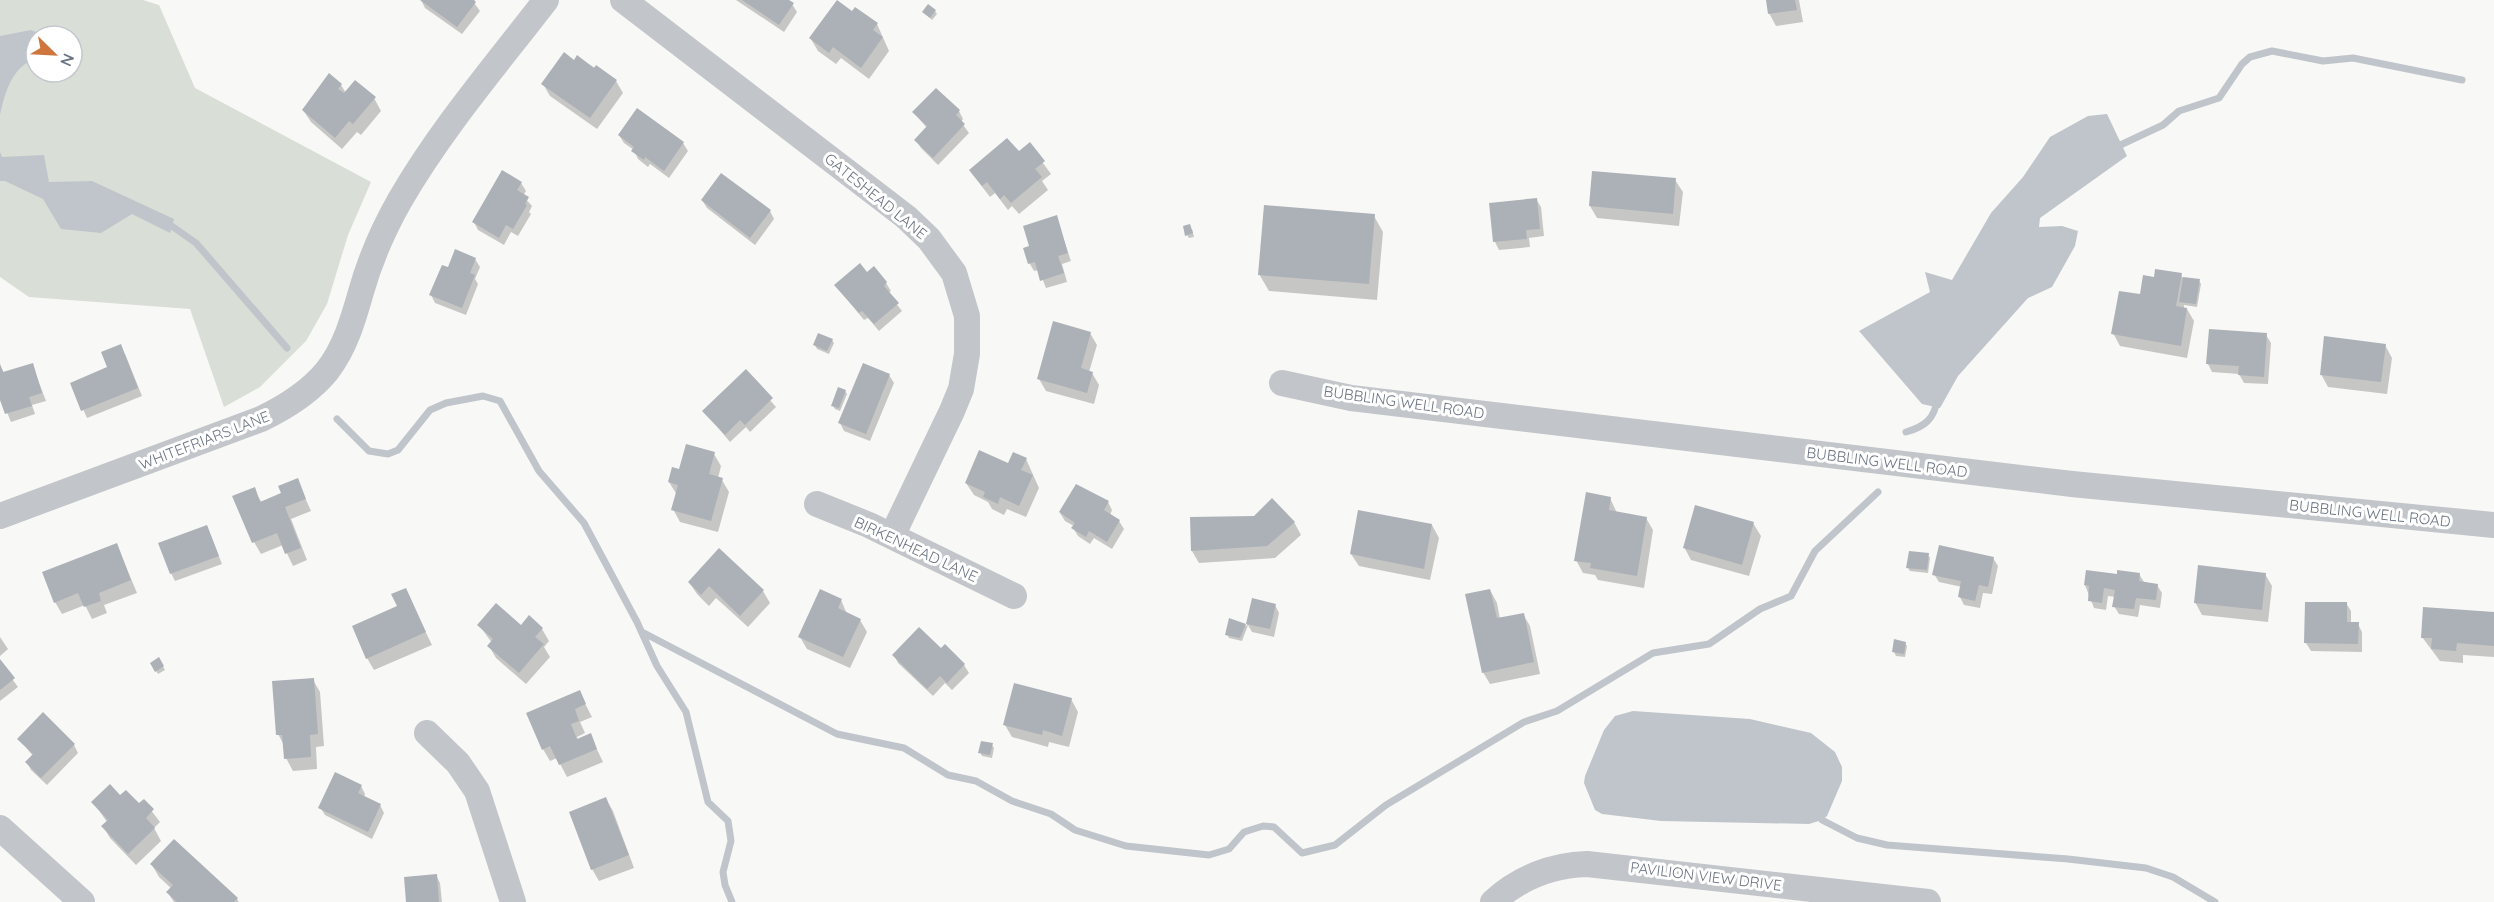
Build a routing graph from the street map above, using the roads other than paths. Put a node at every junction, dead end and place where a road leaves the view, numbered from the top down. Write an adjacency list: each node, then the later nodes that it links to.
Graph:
1 (546, 0): 5 (street, WHITEFRIARS LANE)
2 (623, 0): 7 (street, GATESHEAD LANE)
3 (1282, 383): 6 (street, BUBBLING WELL ROAD)
4 (817, 504): 7 (street, BIRKENHEAD LANE)
5 (0, 516)
6 (2494, 525)
7 (892, 536): 8 (street, BIRKENHEAD LANE)
8 (1014, 596)
9 (427, 733): 12 (street)
10 (0, 828): 11 (street)
11 (82, 902)
12 (513, 902)
13 (1493, 902): 14 (street, PAVILION VIEW DRIVE)
14 (1928, 902)

